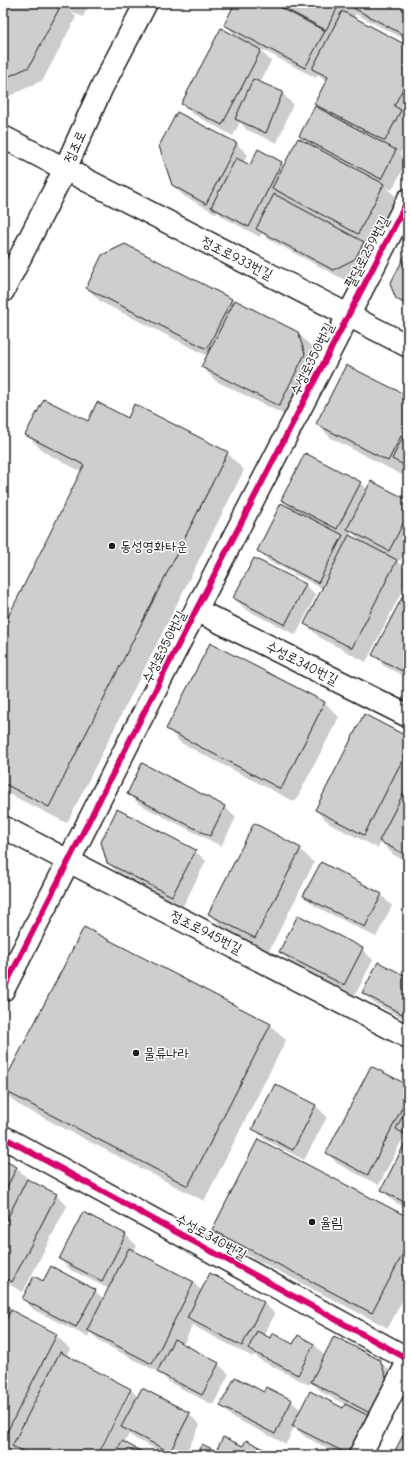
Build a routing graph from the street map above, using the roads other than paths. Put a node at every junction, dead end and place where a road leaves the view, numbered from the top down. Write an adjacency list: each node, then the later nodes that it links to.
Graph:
1 (146, 3): 3 (street, 정조로)
2 (3, 137): 3 (street, 정조로933번길)
3 (65, 169): 5 (street, 정조로); 6 (street, 정조로933번길)
4 (408, 200): 6 (street, 팔달로259번길)
5 (3, 291)
6 (348, 315): 7 (street, 정조로933번길); 8 (street, 수성로350번길)
7 (408, 346)
8 (196, 610): 9 (street, 수성로340번길); 11 (street, 수성로350번길)
9 (408, 716)
10 (3, 827): 11 (street, 정조로945번길)
11 (69, 862): 12 (street, 수성로350번길); 13 (street, 정조로945번길)
12 (3, 990)
13 (408, 1038)
14 (3, 1137): 15 (street, 수성로340번길)
15 (408, 1359)
16 (408, 1362): 17 (street)
17 (360, 1455)

